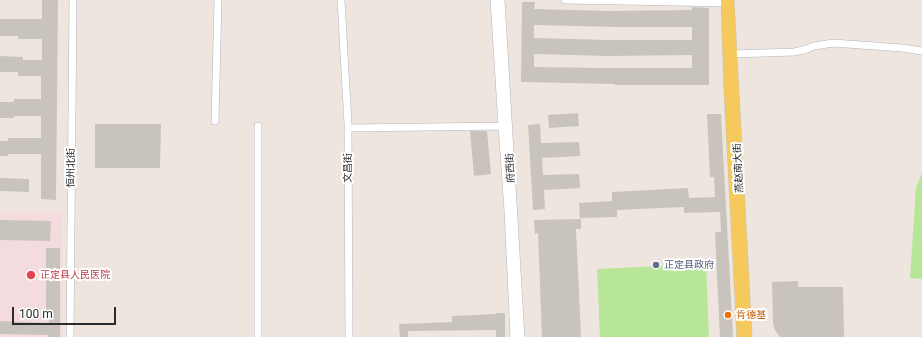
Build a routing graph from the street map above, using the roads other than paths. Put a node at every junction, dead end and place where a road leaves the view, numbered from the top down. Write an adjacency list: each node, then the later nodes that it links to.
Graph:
1 (73, 0): 15 (street, 恒州北街)
2 (218, 0): 11 (street)
3 (340, 0): 14 (street, 文昌街)
4 (494, 0): 13 (street)
5 (501, 0): 13 (street, 府西街)
6 (565, 0): 7 (street)
7 (619, 1): 8 (street)
8 (728, 2): 10 (main road, 燕赵南大街); 20 (main road)
9 (922, 51): 10 (street)
10 (733, 54): 21 (main road, 燕赵南大街)
11 (215, 121)
12 (258, 126): 16 (street)
13 (505, 126): 14 (street); 18 (street); 19 (street, 府西街)
14 (348, 128): 17 (street, 文昌街)
15 (70, 337)
16 (258, 337)
17 (348, 337)
18 (514, 337)
19 (521, 337)
20 (740, 337)
21 (748, 337)

